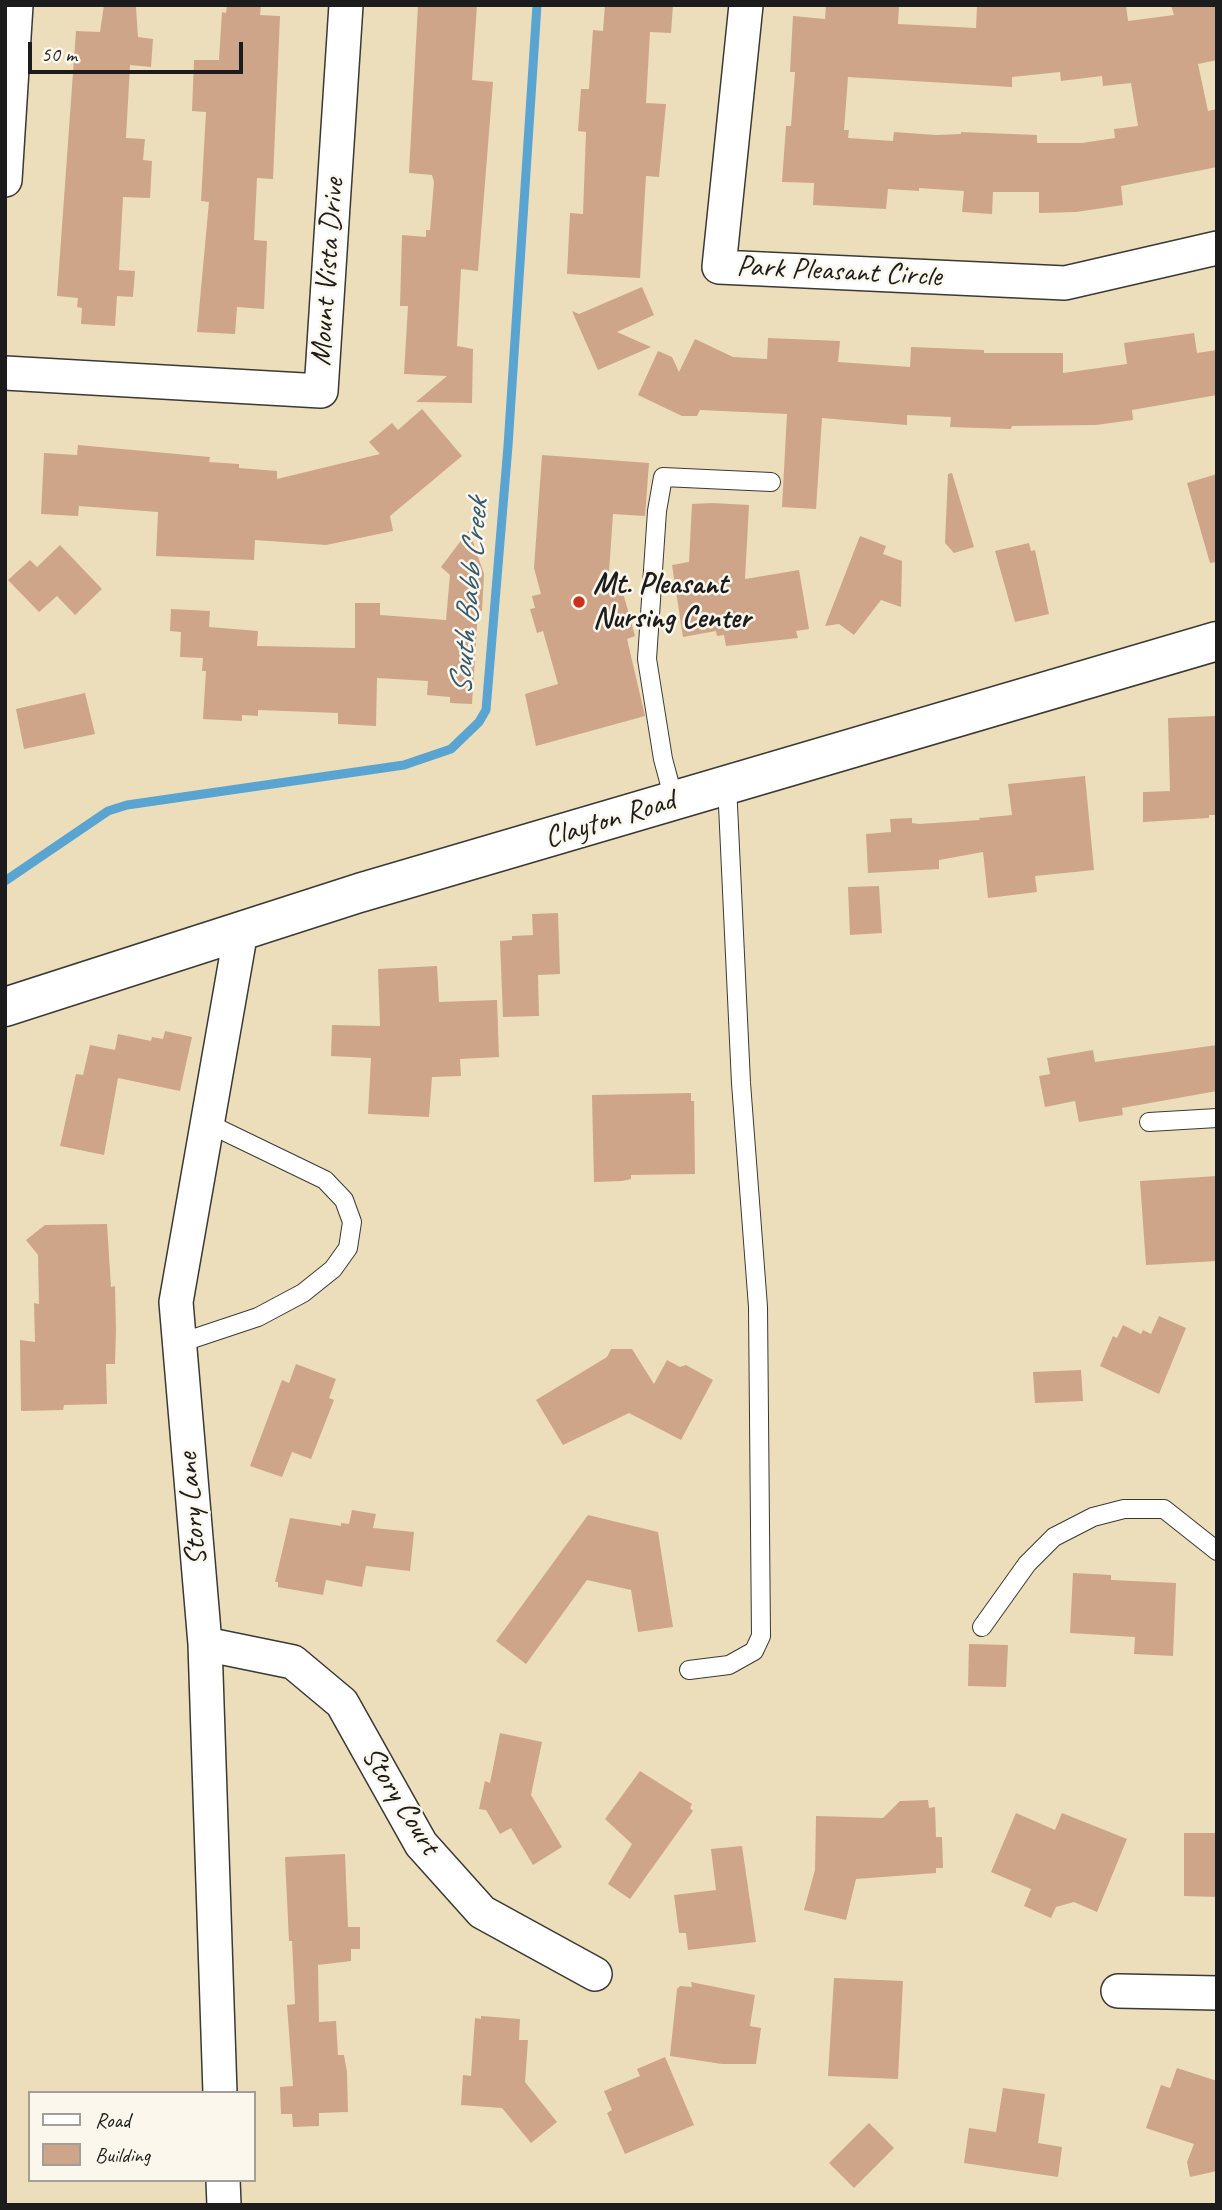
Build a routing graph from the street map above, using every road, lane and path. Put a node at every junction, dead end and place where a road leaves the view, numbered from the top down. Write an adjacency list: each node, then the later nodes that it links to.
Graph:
1 (16, 5): 4 (street)
2 (345, 5): 6 (street, Mount Vista Drive)
3 (746, 5): 5 (street, Park Pleasant Circle)
4 (5, 180)
5 (1217, 248)
6 (5, 373)
7 (771, 482): 10 (lane)
8 (1217, 641): 9 (street, Clayton Road)
9 (727, 784): 10 (street, Clayton Road); 20 (lane)
10 (674, 800): 11 (street, Clayton Road)
11 (241, 931): 12 (street, Clayton Road); 15 (street, Story Lane)
12 (5, 1007)
13 (1217, 1118): 14 (lane)
14 (1149, 1122)
15 (207, 1123): 16 (street, Story Lane); 16 (lane)
16 (180, 1343): 19 (street, Story Lane)
17 (1217, 1551): 18 (lane)
18 (982, 1627)
19 (205, 1644): 21 (street, Story Court); 24 (street, Story Lane)
20 (690, 1671)
21 (595, 1974)
22 (1118, 1991): 23 (street)
23 (1217, 1993)
24 (220, 2091)
25 (223, 2182): 26 (street)
26 (224, 2205)

